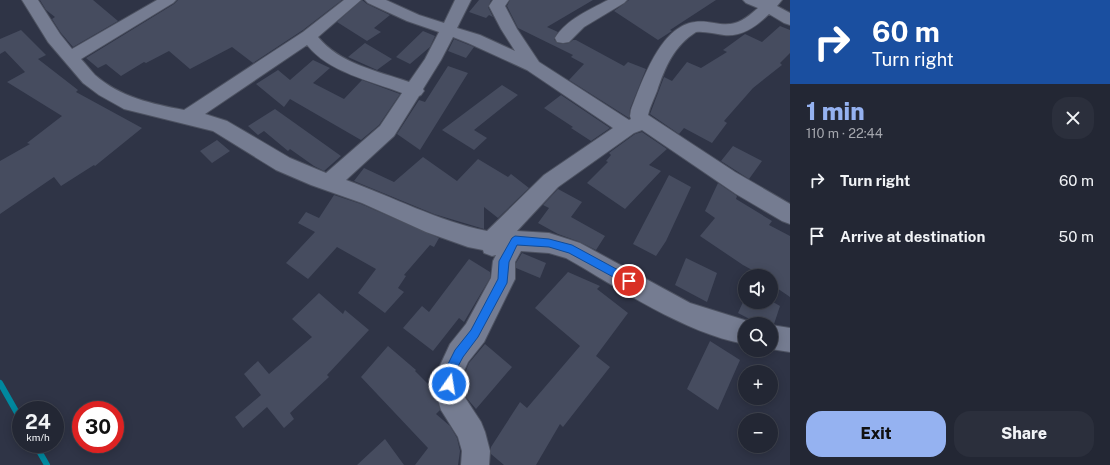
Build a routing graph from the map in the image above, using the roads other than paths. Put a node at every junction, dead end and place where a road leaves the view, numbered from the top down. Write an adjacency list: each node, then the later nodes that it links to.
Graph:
1 (30, 0): 14 (street)
2 (168, 0): 14 (street)
3 (353, 0): 12 (street)
4 (373, 0): 11 (street)
5 (463, 0): 11 (street)
6 (501, 0): 15 (street)
7 (619, 0): 13 (street)
8 (751, 0): 9 (street)
9 (771, 4): 10 (street); 18 (street)
10 (790, 20)
11 (448, 30): 15 (street); 16 (street)
12 (309, 36): 16 (street); 17 (street)
13 (563, 38)
14 (71, 57): 17 (street)
15 (533, 66): 18 (street)
16 (415, 91): 19 (street)
17 (186, 118): 19 (street)
18 (635, 125): 20 (street); 21 (street)
19 (329, 183): 21 (street)
20 (790, 215)
21 (503, 248): 22 (street); 25 (street)
22 (738, 331)
23 (778, 338): 24 (street)
24 (790, 340)
25 (475, 465)

